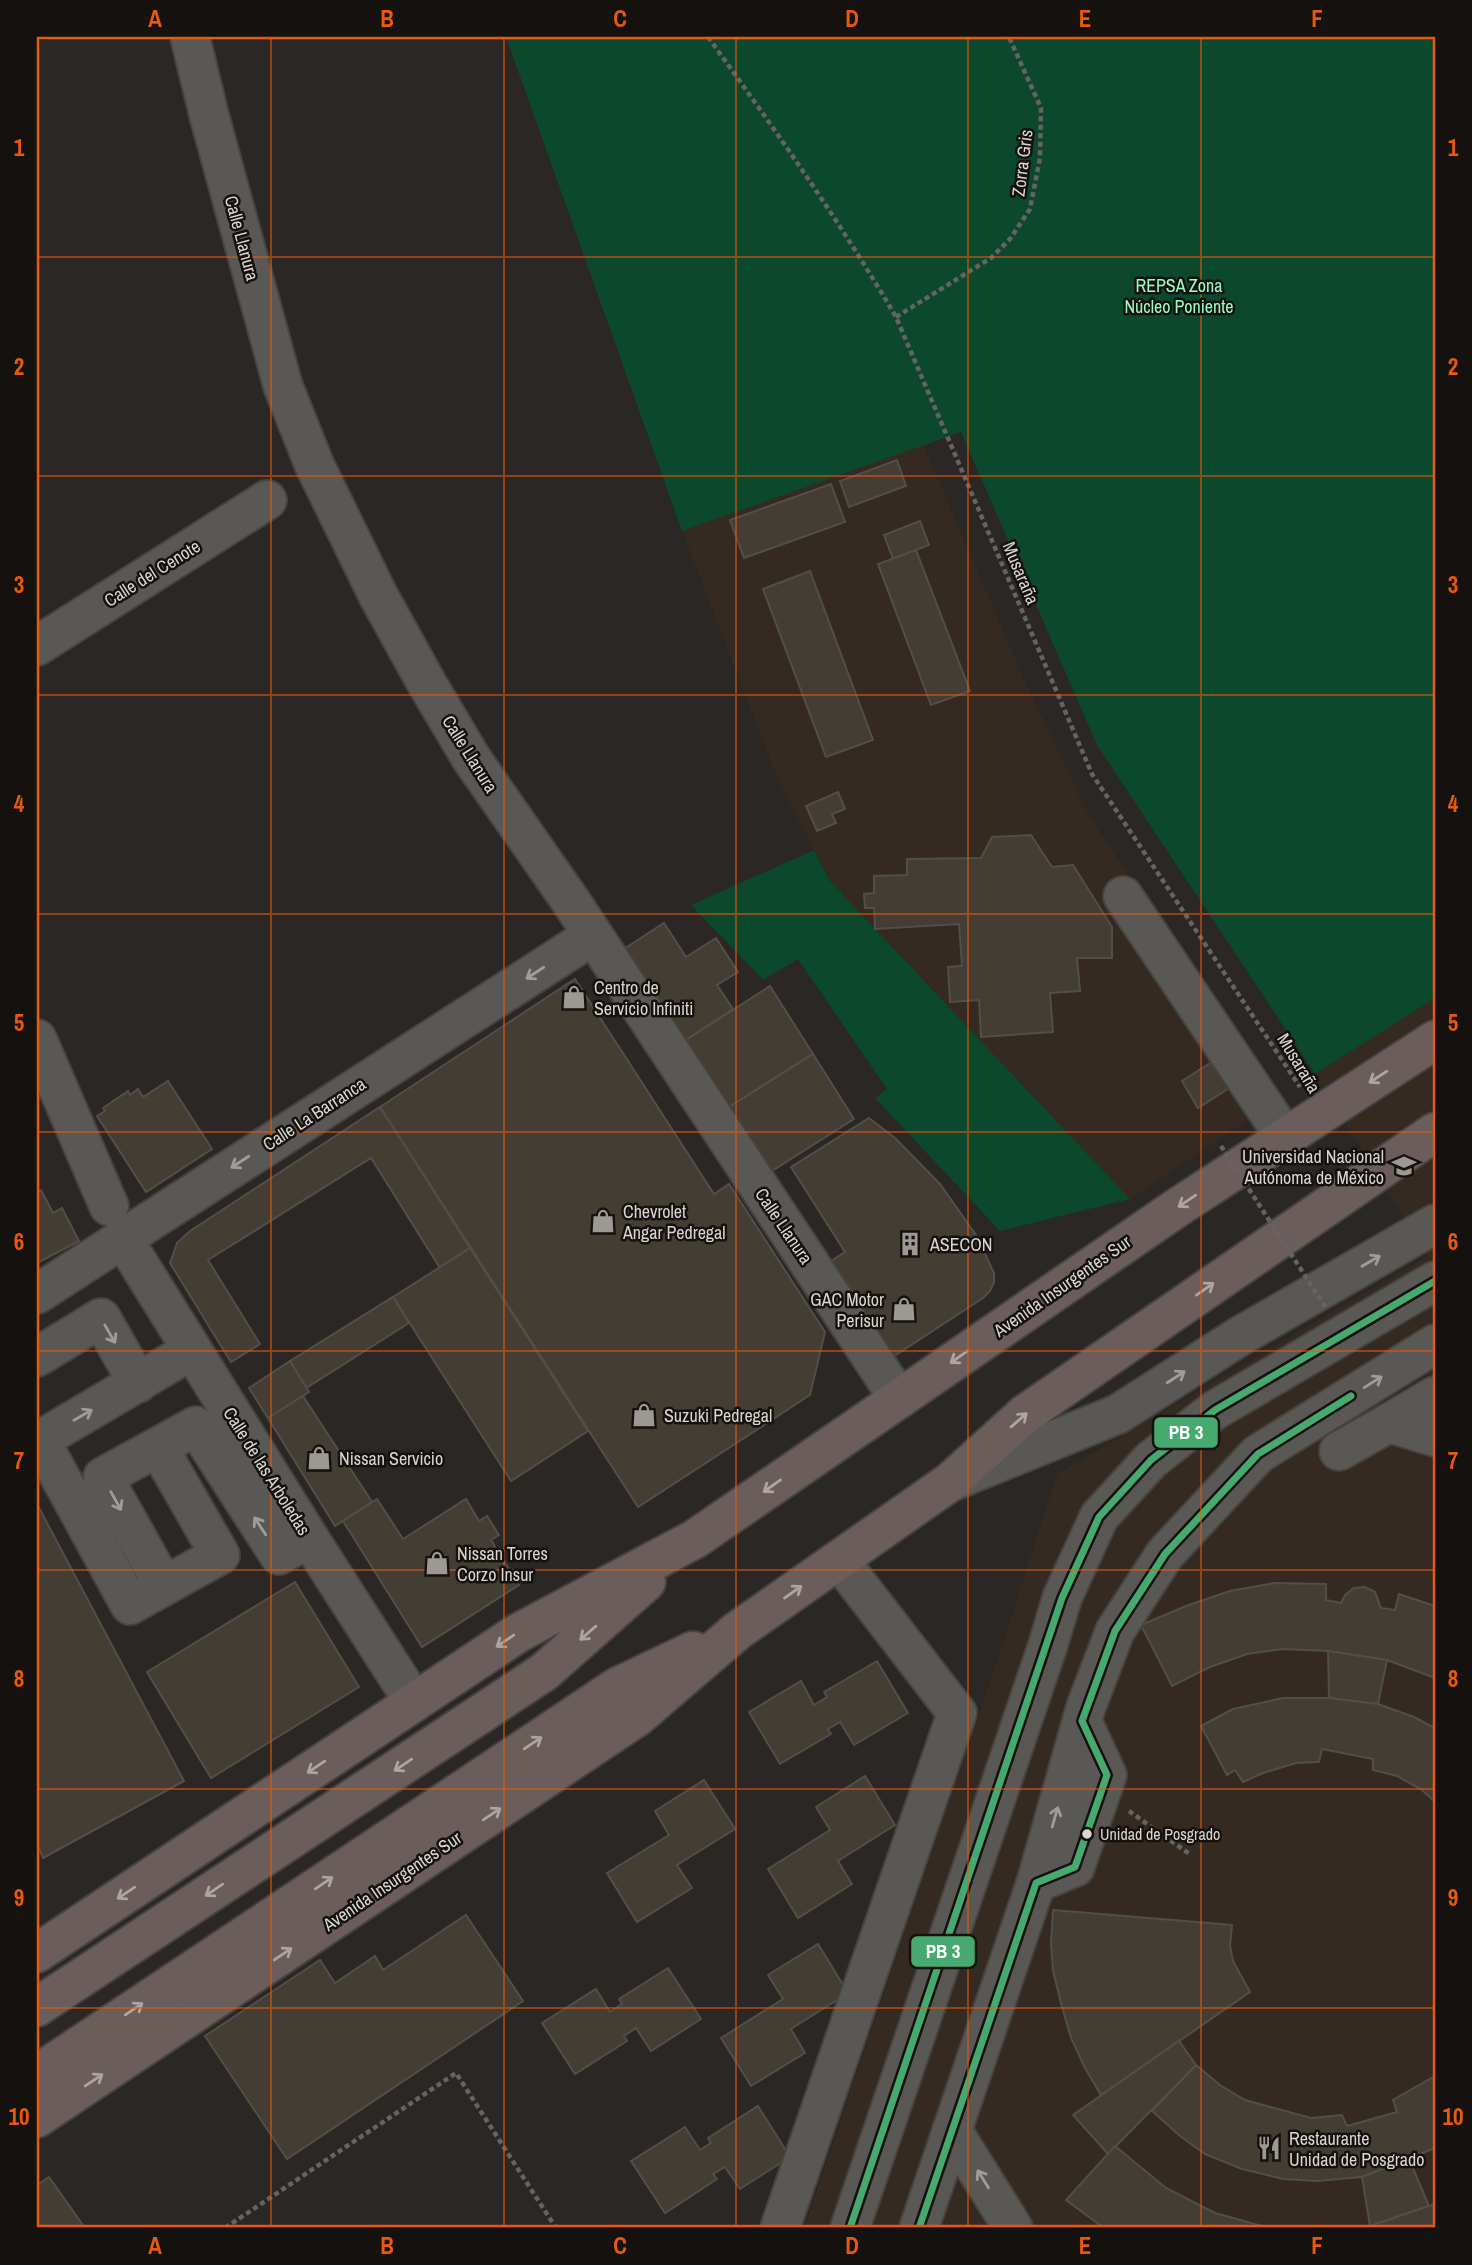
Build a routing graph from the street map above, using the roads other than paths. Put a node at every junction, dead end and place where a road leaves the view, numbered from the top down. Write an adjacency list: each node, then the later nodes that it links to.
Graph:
1 (190, 37): 5 (street, Calle Llanura)
2 (267, 500): 3 (street, Calle del Cenote)
3 (37, 646)
4 (1123, 896): 8 (street)
5 (592, 936): 10 (street, Calle La Barranca, one-way to 10); 19 (street, Calle Llanura)
6 (37, 1039): 10 (street, Calle de las Arboledas)
7 (1435, 1040): 8 (main road, Avenida Insurgentes Sur, one-way to 8)
8 (1299, 1127): 19 (main road, Avenida Insurgentes Sur, one-way to 19)
9 (1435, 1132): 25 (main road, Avenida Insurgentes Sur, one-way to 9)
10 (115, 1222): 13 (street, Calle La Barranca); 15 (street, Calle de las Arboledas)
11 (1435, 1224): 25 (street, one-way to 11)
12 (1435, 1281): 31 (street)
13 (37, 1294)
14 (1435, 1344): 32 (street, one-way to 14)
15 (192, 1350): 17 (street); 26 (street, Calle de las Arboledas)
16 (37, 1357): 17 (street, one-way to 17)
17 (138, 1382): 21 (street, one-way to 17)
18 (1435, 1396): 20 (street)
19 (899, 1399): 27 (main road, Avenida Insurgentes Sur, one-way to 27)
20 (1389, 1423): 22 (street); 24 (street)
21 (38, 1437): 29 (street)
22 (1435, 1437)
23 (158, 1447): 26 (street, one-way to 23); 29 (street, one-way to 29); 29 (street)
24 (1339, 1451)
25 (950, 1482): 28 (main road, Avenida Insurgentes Sur)
26 (309, 1538): 33 (street, Calle de las Arboledas)
27 (695, 1539): 33 (main road, Avenida Insurgentes Sur, one-way to 33); 39 (main road, Avenida Insurgentes Sur, one-way to 39)
28 (839, 1560): 30 (main road, Avenida Insurgentes Sur, one-way to 28); 43 (street)
29 (164, 1586)
30 (737, 1631): 40 (main road, Avenida Insurgentes Sur, one-way to 30); 41 (main road, Avenida Insurgentes Sur, one-way to 30)
31 (1048, 1645): 32 (street); 35 (street)
32 (1096, 1682): 34 (street)
33 (414, 1702): 38 (main road, Avenida Insurgentes Sur, one-way to 38)
34 (1083, 1721): 36 (street); 37 (street)
35 (1005, 1769): 36 (street); 44 (street)
36 (1065, 1781): 37 (street, one-way to 36)
37 (1036, 1883): 42 (street)
38 (39, 1943)
39 (37, 2007)
40 (37, 2074)
41 (37, 2118)
42 (952, 2130): 45 (street); 46 (street, one-way to 42)
43 (780, 2228)
44 (850, 2228)
45 (919, 2228)
46 (1013, 2228)

